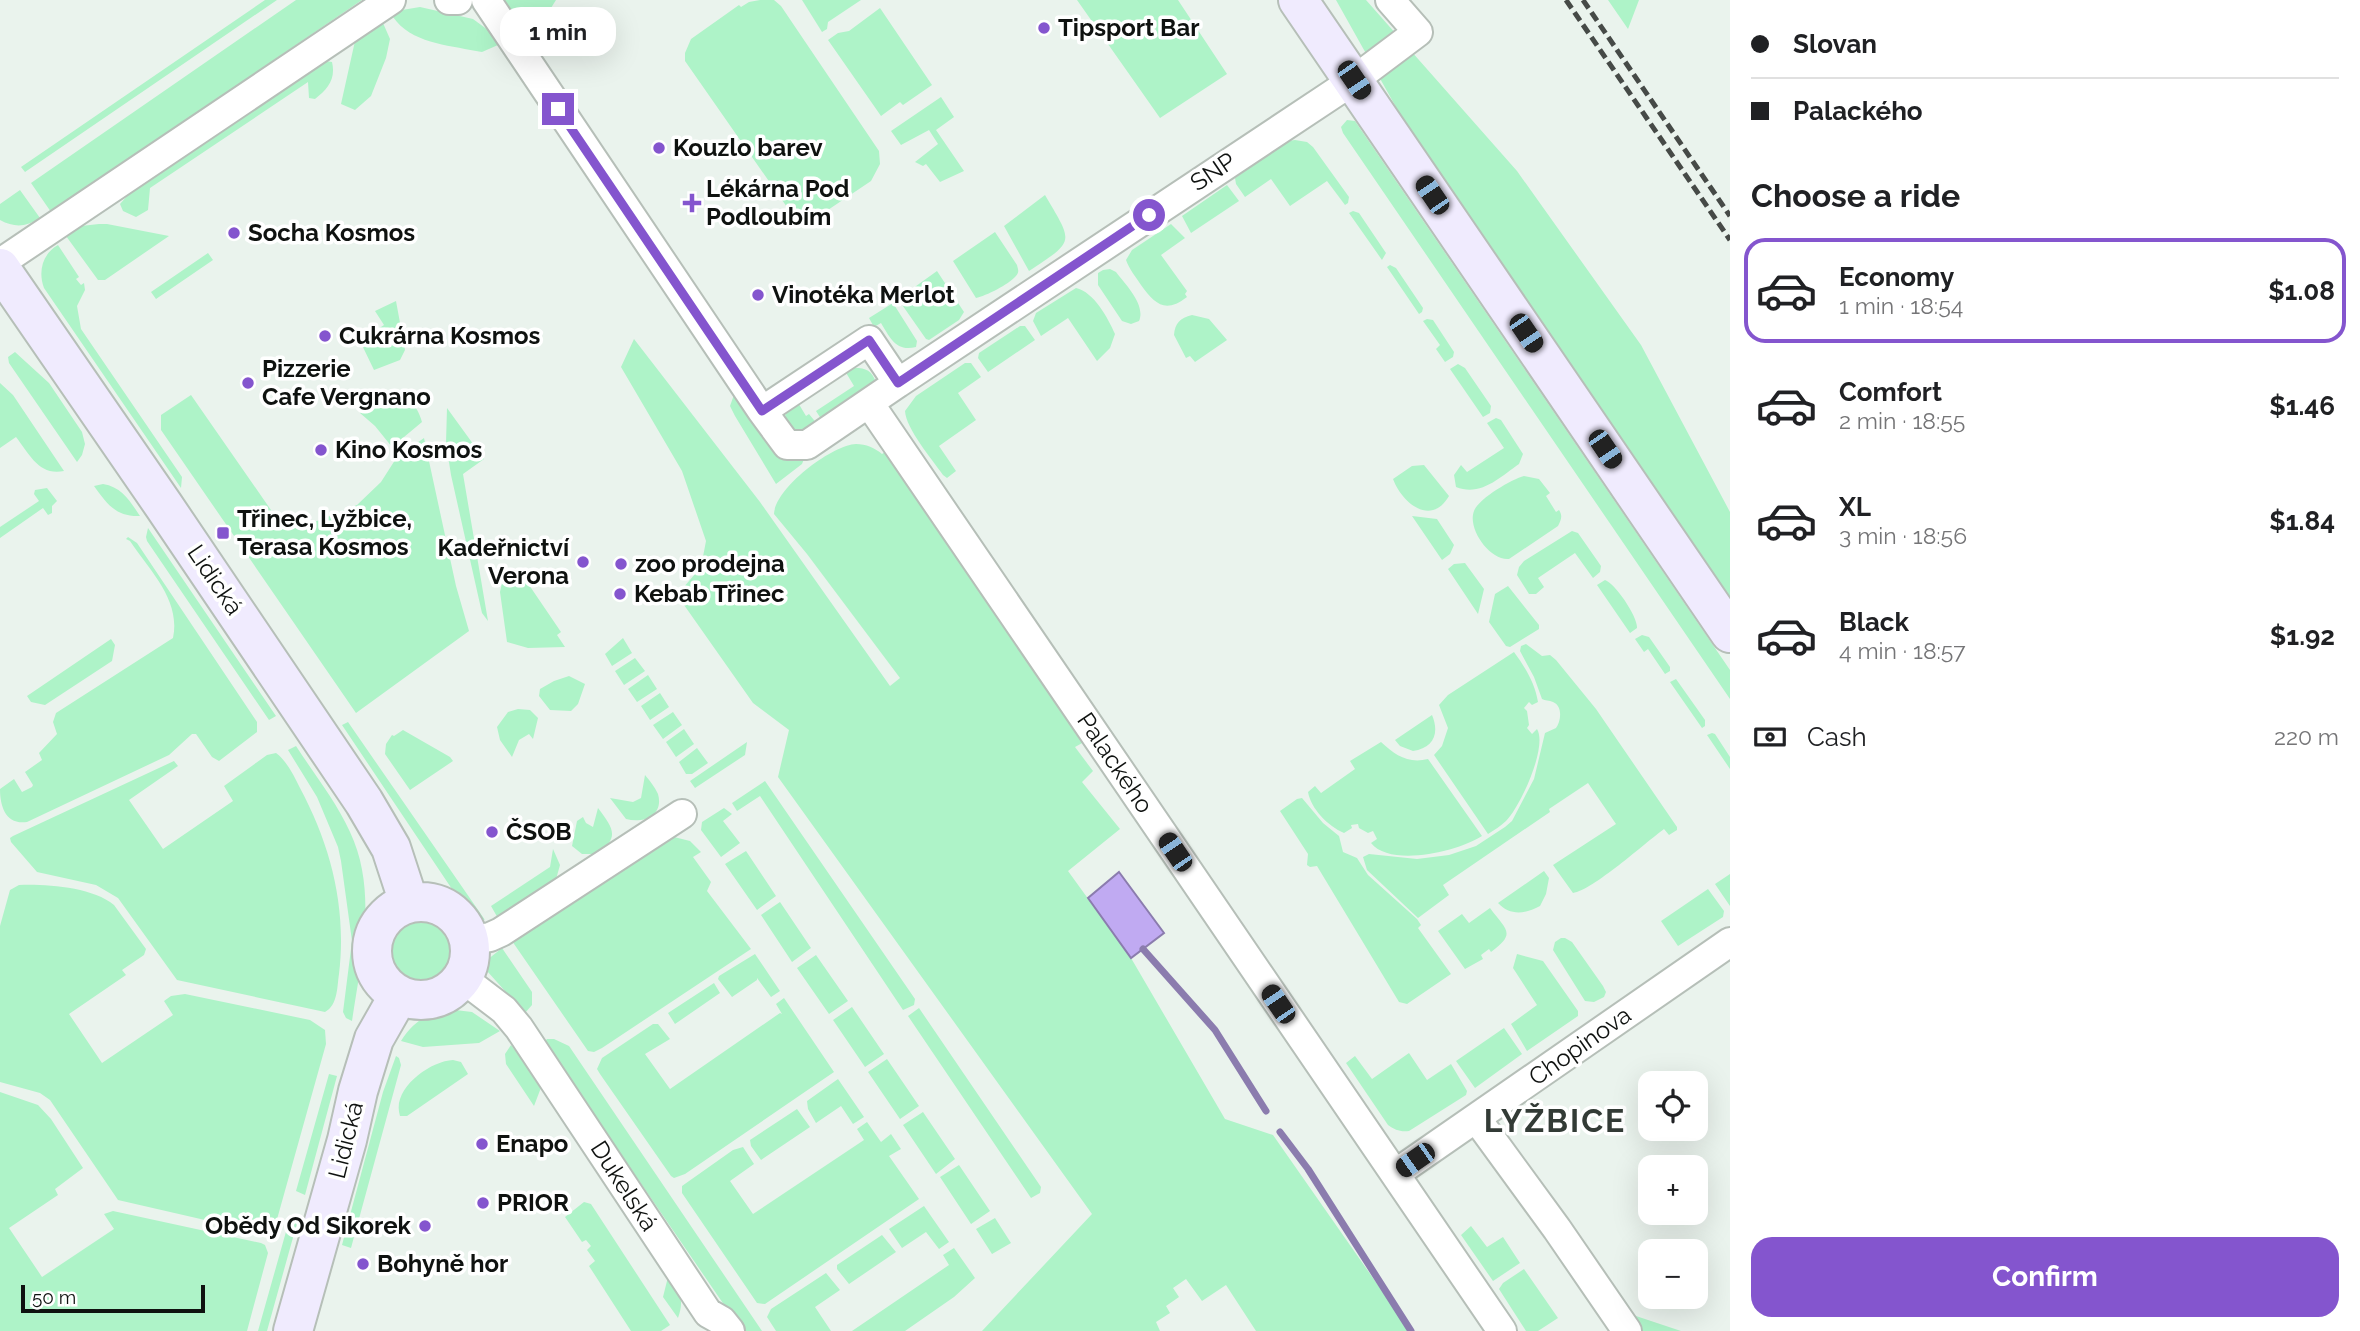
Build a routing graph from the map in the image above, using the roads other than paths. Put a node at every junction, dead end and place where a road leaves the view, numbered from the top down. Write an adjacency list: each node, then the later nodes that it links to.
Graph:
1 (391, 0): 8 (street)
2 (449, 0): 3 (street)
3 (458, 0)
4 (486, 0): 11 (street)
5 (1298, 0): 7 (street)
6 (1391, 0): 7 (street, SNP)
7 (1354, 80): 9 (street, SNP); 12 (street)
8 (0, 266): 14 (street, Lidická)
9 (898, 383): 10 (street, SNP); 11 (street)
10 (869, 403): 11 (street, SNP); 20 (street, Palackého)
11 (762, 411)
12 (1730, 633)
13 (682, 814): 15 (street)
14 (409, 903): 15 (street); 18 (street)
15 (469, 941): 17 (street)
16 (1730, 942): 19 (street, Chopinova)
17 (462, 978): 18 (street); 22 (street, Dukelská)
18 (399, 995): 21 (street, Lidická)
19 (1476, 1118): 20 (street, Chopinova); 24 (street)
20 (1395, 1174): 23 (street, Palackého)
21 (293, 1331)
22 (730, 1331)
23 (1502, 1331)
24 (1626, 1331)

